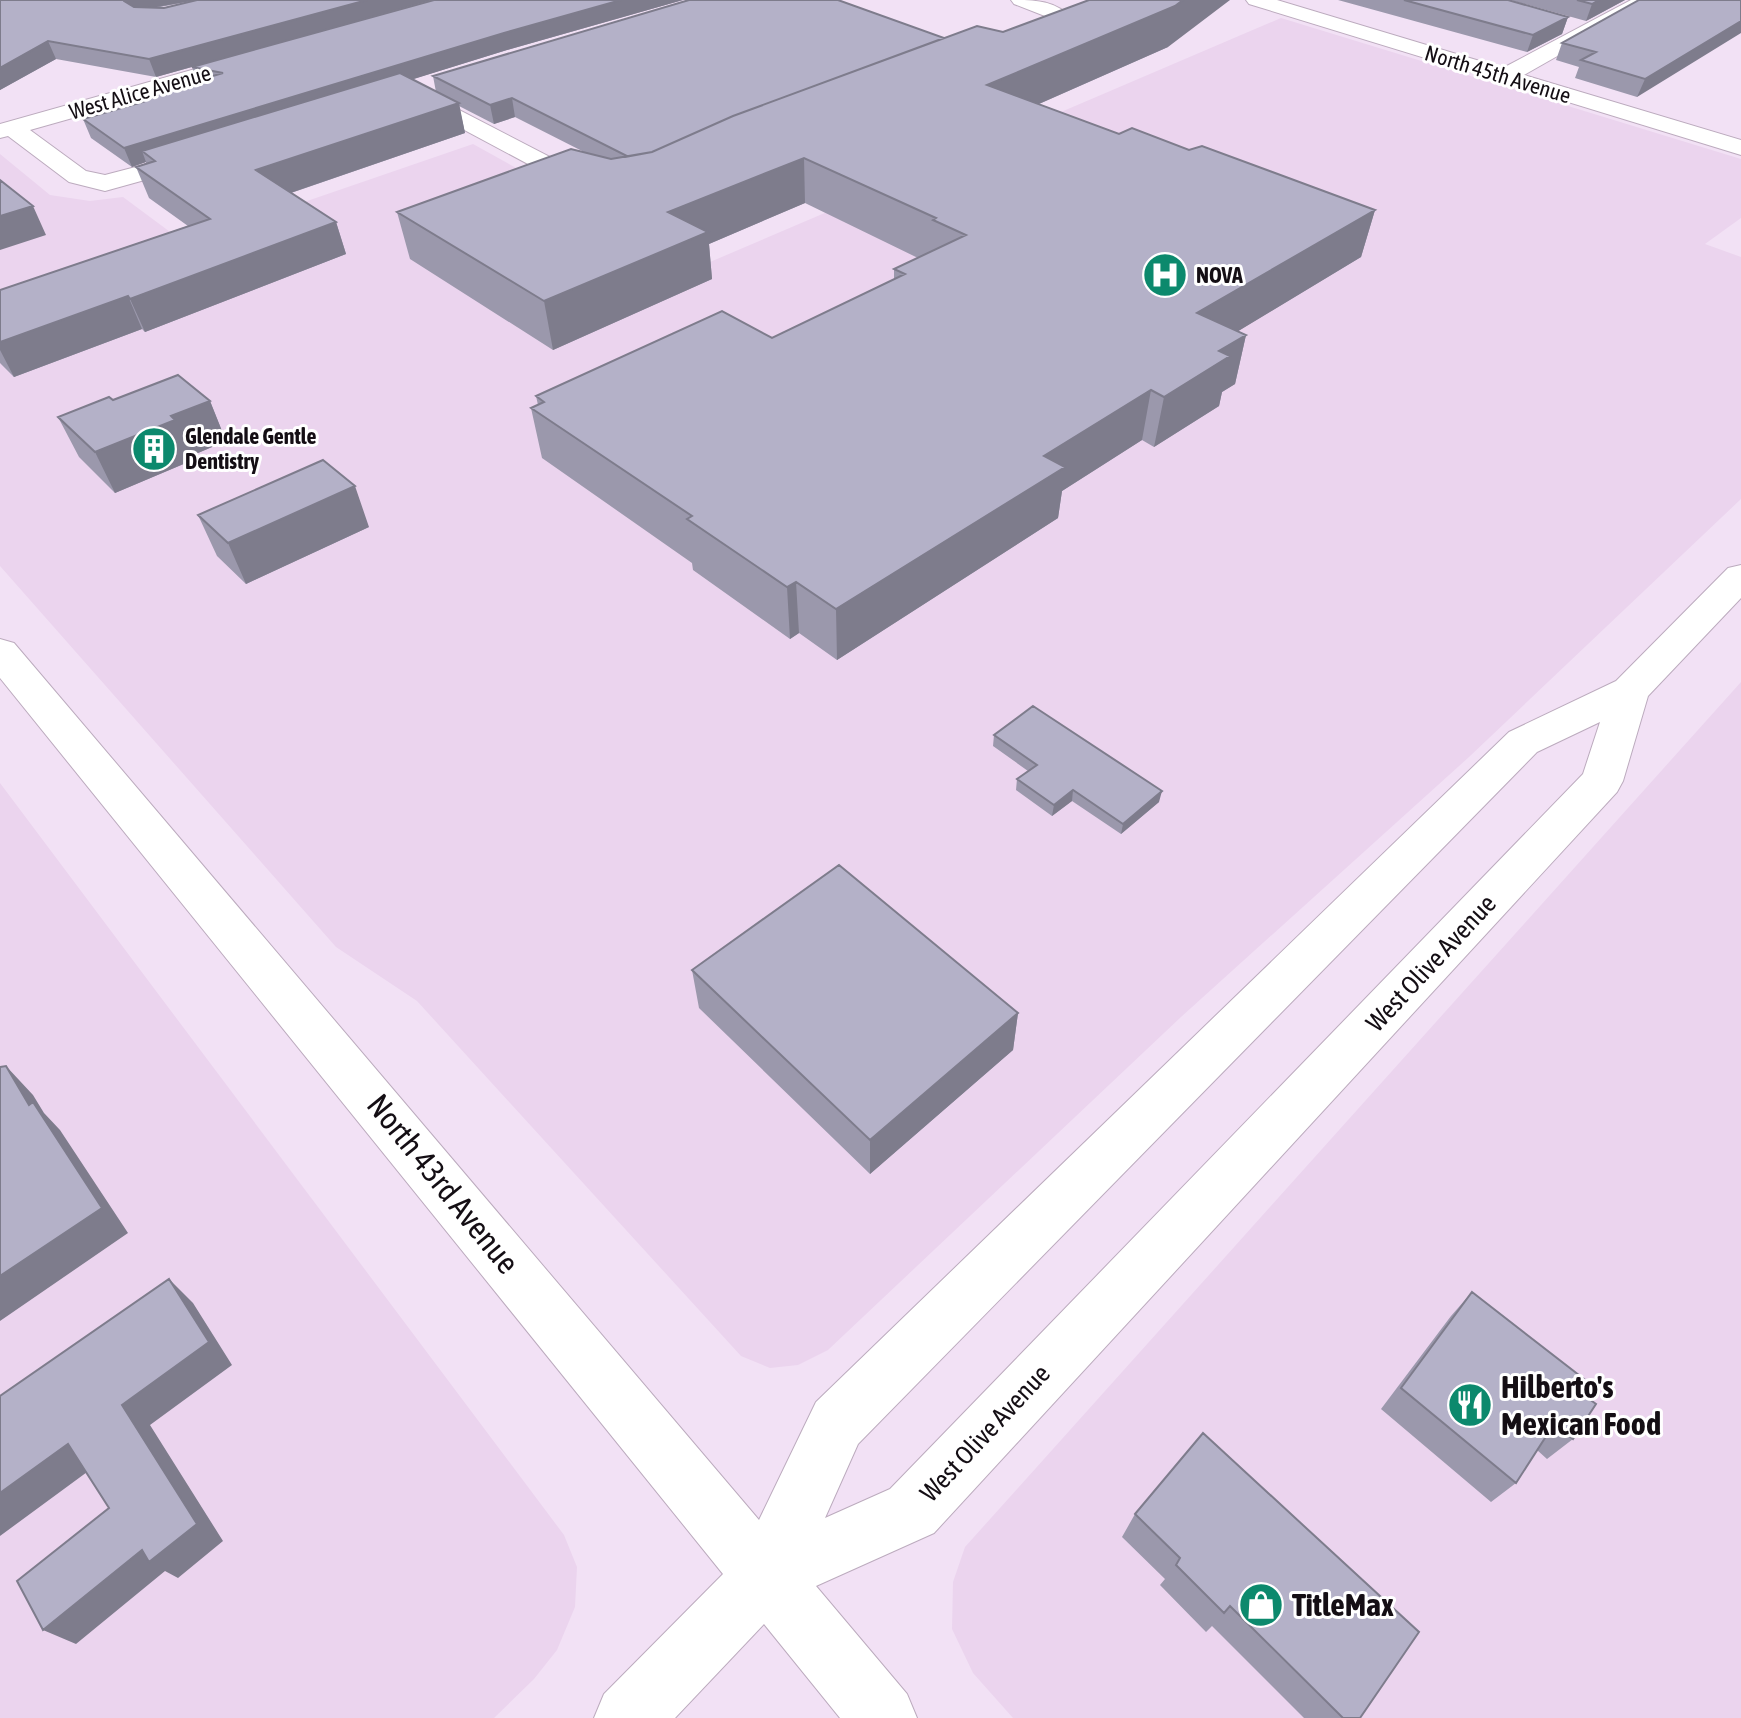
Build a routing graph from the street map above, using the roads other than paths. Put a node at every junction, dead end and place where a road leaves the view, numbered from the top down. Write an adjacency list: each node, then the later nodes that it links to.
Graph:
1 (1021, 0): 6 (main road)
2 (1256, 0): 8 (main road, North 45th Avenue)
3 (1646, 0): 5 (main road)
4 (1559, 23): 5 (main road)
5 (1587, 31): 8 (main road)
6 (1002, 47)
7 (266, 56): 10 (main road, West Alice Avenue)
8 (1505, 76): 11 (main road, North 45th Avenue)
9 (440, 82): 13 (main road)
10 (6, 129): 12 (main road)
11 (1741, 148)
12 (219, 151)
13 (618, 194)
14 (1741, 576): 16 (main road, West Olive Avenue)
15 (0, 652): 17 (main road, North 43rd Avenue)
16 (1630, 691): 17 (main road, West Olive Avenue); 17 (main road, West Olive Avenue)
17 (766, 1576): 18 (main road); 19 (main road, North 43rd Avenue)
18 (628, 1718)
19 (883, 1718)

